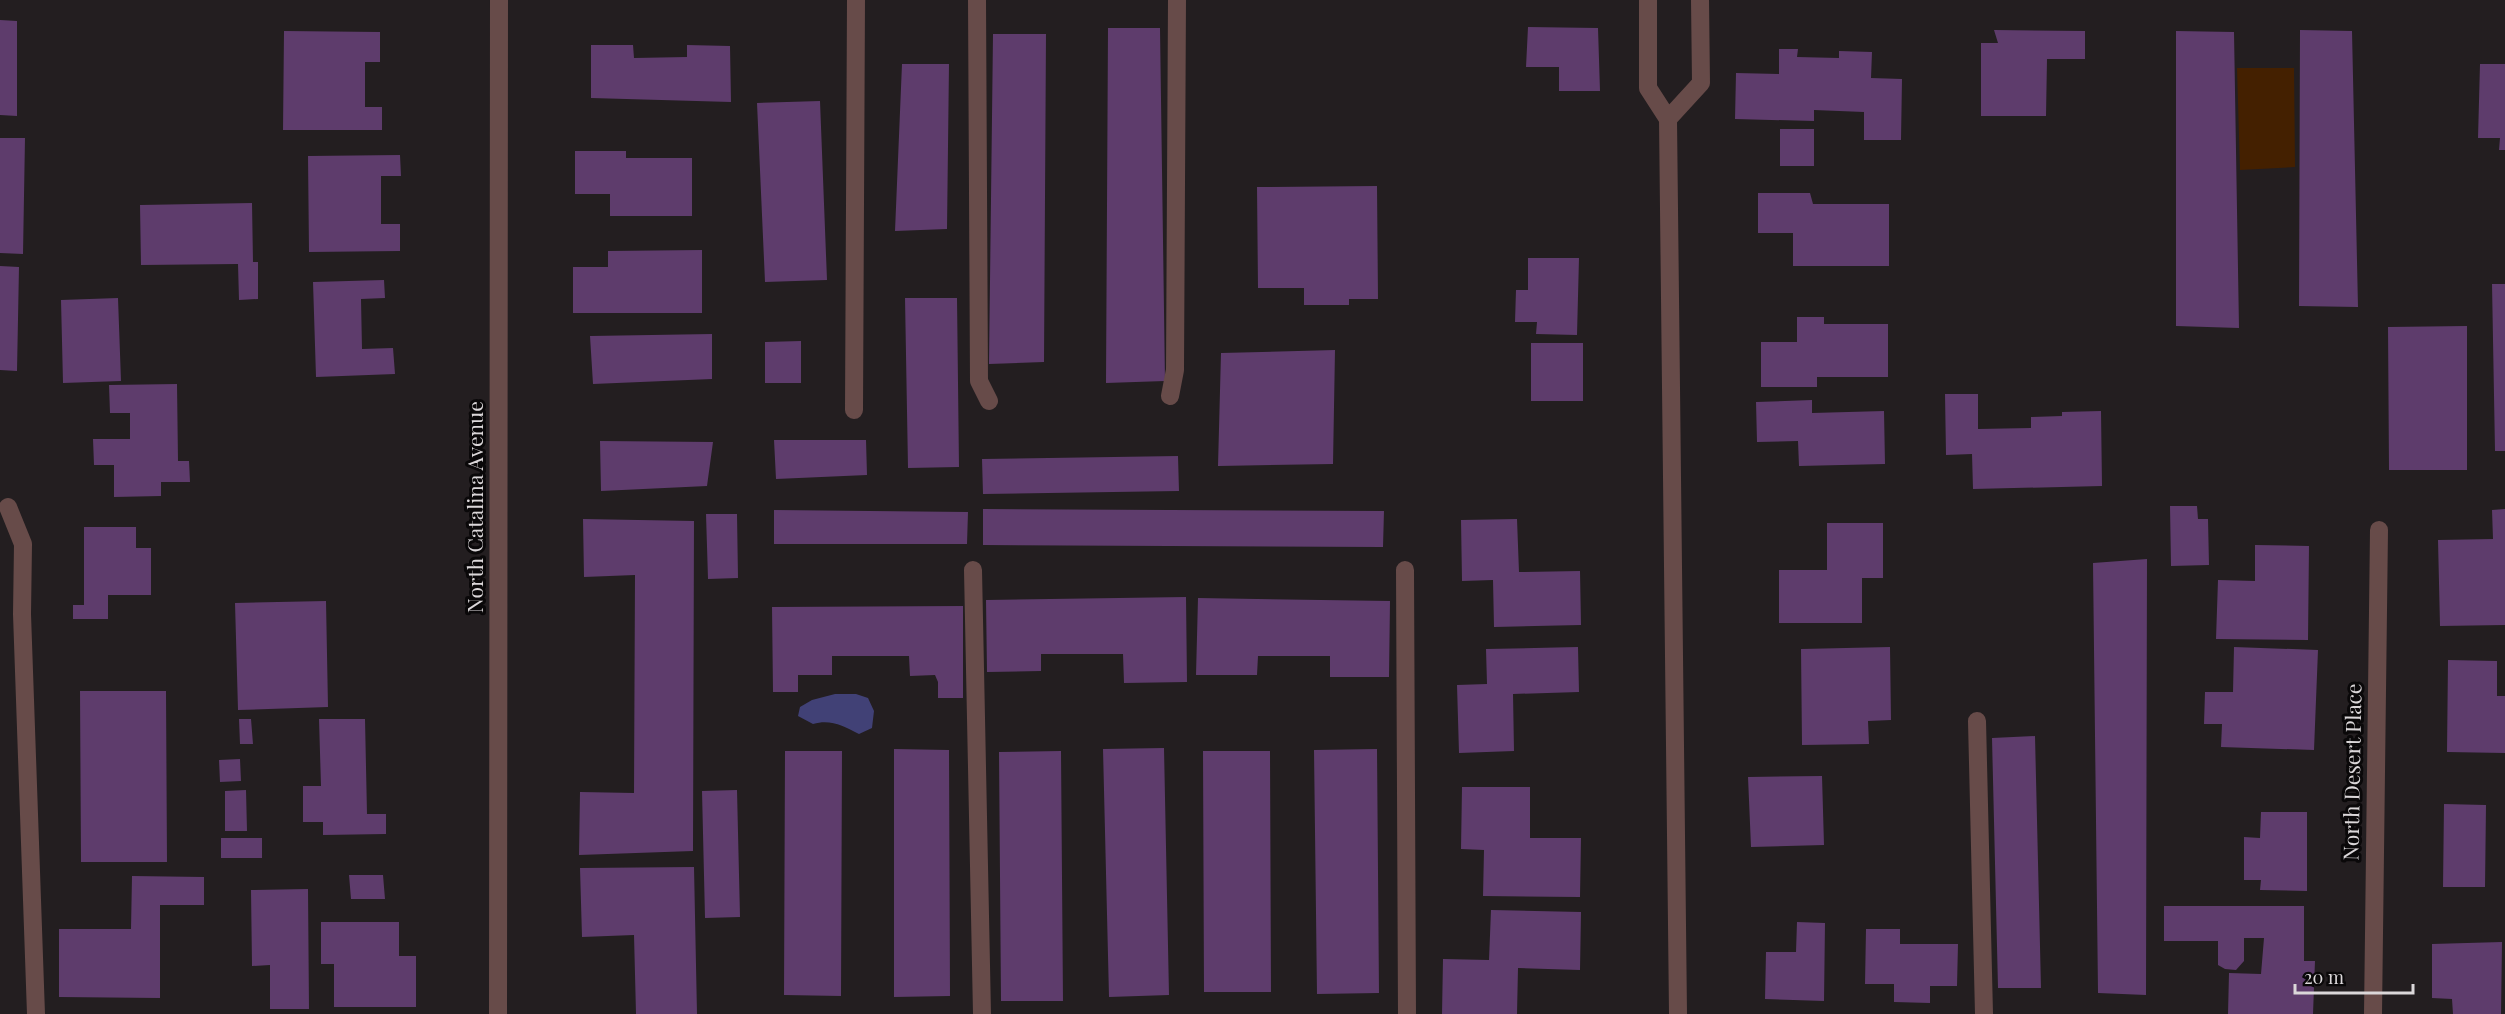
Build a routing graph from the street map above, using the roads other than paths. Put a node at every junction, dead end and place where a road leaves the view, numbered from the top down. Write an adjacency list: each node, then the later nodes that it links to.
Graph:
1 (499, 0): 17 (street, North Catalina Avenue)
2 (855, 0): 10 (street)
3 (977, 0): 9 (street)
4 (1177, 0): 8 (street)
5 (1648, 0): 7 (street)
6 (1700, 0): 7 (street)
7 (1668, 119): 20 (street)
8 (1170, 396)
9 (989, 401)
10 (854, 410)
11 (8, 507): 16 (street)
12 (2379, 530): 22 (street, North Desert Place)
13 (973, 570): 18 (street)
14 (1405, 570): 19 (street)
15 (1977, 721): 21 (street)
16 (36, 1014)
17 (498, 1014)
18 (982, 1014)
19 (1407, 1014)
20 (1678, 1014)
21 (1984, 1014)
22 (2373, 1014)

